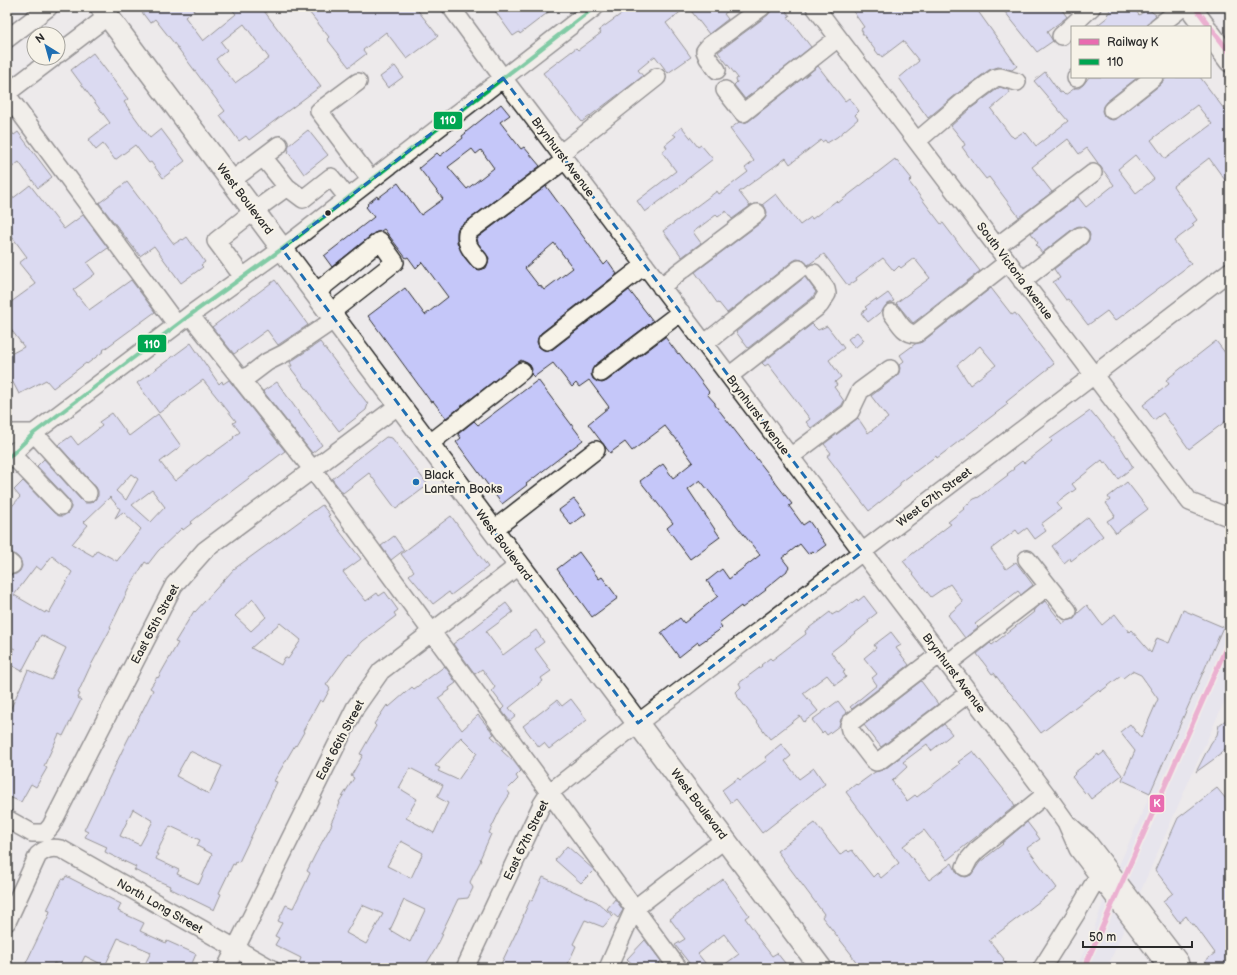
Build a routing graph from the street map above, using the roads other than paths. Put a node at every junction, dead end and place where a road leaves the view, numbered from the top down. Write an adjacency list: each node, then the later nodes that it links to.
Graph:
1 (49, 7): 16 (street)
2 (451, 7): 21 (street, Brynhurst Avenue)
3 (595, 7): 21 (street)
4 (762, 7): 19 (street)
5 (815, 7): 15 (street, South Victoria Avenue)
6 (1092, 7): 10 (street)
7 (1183, 7): 11 (street)
8 (1190, 7): 12 (main road)
9 (104, 12): 17 (street); 34 (main road, West Boulevard)
10 (1072, 26)
11 (1157, 26)
12 (1204, 26)
13 (1071, 27): 14 (street)
14 (1061, 36)
15 (838, 38): 25 (street); 28 (street, South Victoria Avenue)
16 (7, 39)
17 (66, 47)
18 (43, 66): 26 (street)
19 (717, 70)
20 (657, 77): 31 (street)
21 (503, 78): 31 (street, Brynhurst Avenue); 33 (street)
22 (1153, 78): 27 (street)
23 (358, 82): 33 (street)
24 (1017, 82): 28 (street)
25 (724, 90)
26 (7, 94): 55 (street)
27 (1112, 110)
28 (916, 141): 42 (street, South Victoria Avenue)
29 (279, 145): 30 (street)
30 (263, 157): 34 (street); 35 (street)
31 (563, 157): 44 (street); 46 (street, Brynhurst Avenue)
32 (1093, 173): 42 (street)
33 (372, 180): 36 (street)
34 (231, 181): 38 (main road, West Boulevard)
35 (287, 187): 37 (street); 38 (street)
36 (348, 198): 37 (street); 40 (street)
37 (303, 199): 40 (street)
38 (254, 211): 43 (main road, West Boulevard); 48 (street)
39 (757, 214): 50 (street)
40 (319, 220): 43 (street)
41 (1080, 236): 49 (street)
42 (996, 247): 45 (street, South Victoria Avenue)
43 (282, 249): 48 (street); 51 (main road, West Boulevard)
44 (479, 260)
45 (1008, 262): 49 (street, South Victoria Avenue); 53 (street)
46 (645, 265): 50 (street, Brynhurst Avenue); 56 (street)
47 (1230, 271): 62 (street, West 67th Street)
48 (243, 277): 55 (street)
49 (1022, 281): 62 (street, South Victoria Avenue)
50 (662, 287): 52 (street, Brynhurst Avenue)
51 (315, 293): 54 (main road, West Boulevard); 54 (street)
52 (681, 312): 57 (street, Brynhurst Avenue); 60 (street)
53 (892, 313)
54 (333, 316): 63 (street); 64 (main road, West Boulevard)
55 (184, 320): 63 (street); 65 (street)
56 (548, 341)
57 (704, 344): 61 (street, Brynhurst Avenue); 61 (street)
58 (890, 369): 70 (street)
59 (522, 371): 67 (street)
60 (601, 373)
61 (729, 376): 70 (street, Brynhurst Avenue)
62 (1093, 376): 74 (street, South Victoria Avenue); 76 (street, West 67th Street)
63 (242, 381): 71 (street)
64 (399, 405): 67 (main road, West Boulevard); 71 (street, East 65th Street)
65 (34, 433): 66 (street); 69 (street); 72 (street)
66 (7, 434)
67 (429, 444): 75 (main road, West Boulevard)
68 (596, 450): 75 (street)
69 (9, 456): 73 (street)
70 (790, 457): 76 (street, Brynhurst Avenue)
71 (313, 470): 81 (street); 90 (street, East 65th Street)
72 (88, 493)
73 (61, 506)
74 (1228, 517)
75 (493, 530): 78 (main road, West Boulevard)
76 (862, 552): 82 (street, Brynhurst Avenue); 84 (street, West 67th Street)
77 (1027, 559): 79 (street)
78 (520, 565): 81 (street, East 66th Street); 84 (main road, West Boulevard)
79 (1048, 586): 80 (street); 82 (street)
80 (1068, 611)
81 (431, 632): 85 (street); 95 (street, East 66th Street)
82 (943, 659): 83 (street, Brynhurst Avenue); 83 (street)
83 (969, 693): 86 (street, Brynhurst Avenue)
84 (638, 723): 85 (street, East 67th Street); 89 (main road, West Boulevard)
85 (549, 793): 93 (street); 98 (street, East 67th Street)
86 (1046, 794): 88 (street, Brynhurst Avenue); 91 (street)
87 (7, 819): 90 (street, North Long Street)
88 (1066, 822): 92 (street, Brynhurst Avenue); 104 (street, Brynhurst Avenue)
89 (725, 839): 93 (street); 101 (main road, West Boulevard)
90 (47, 840): 94 (street, East 65th Street); 95 (street, North Long Street)
91 (965, 867)
92 (1098, 876): 102 (street); 103 (street, Brynhurst Avenue)
93 (634, 909): 99 (street); 100 (street)
94 (7, 922)
95 (235, 949): 96 (street, East 66th Street); 97 (street, North Long Street)
96 (226, 968)
97 (270, 968)
98 (465, 968)
99 (608, 968)
100 (678, 968)
101 (821, 968)
102 (1042, 968)
103 (1168, 968)
104 (1181, 968)

